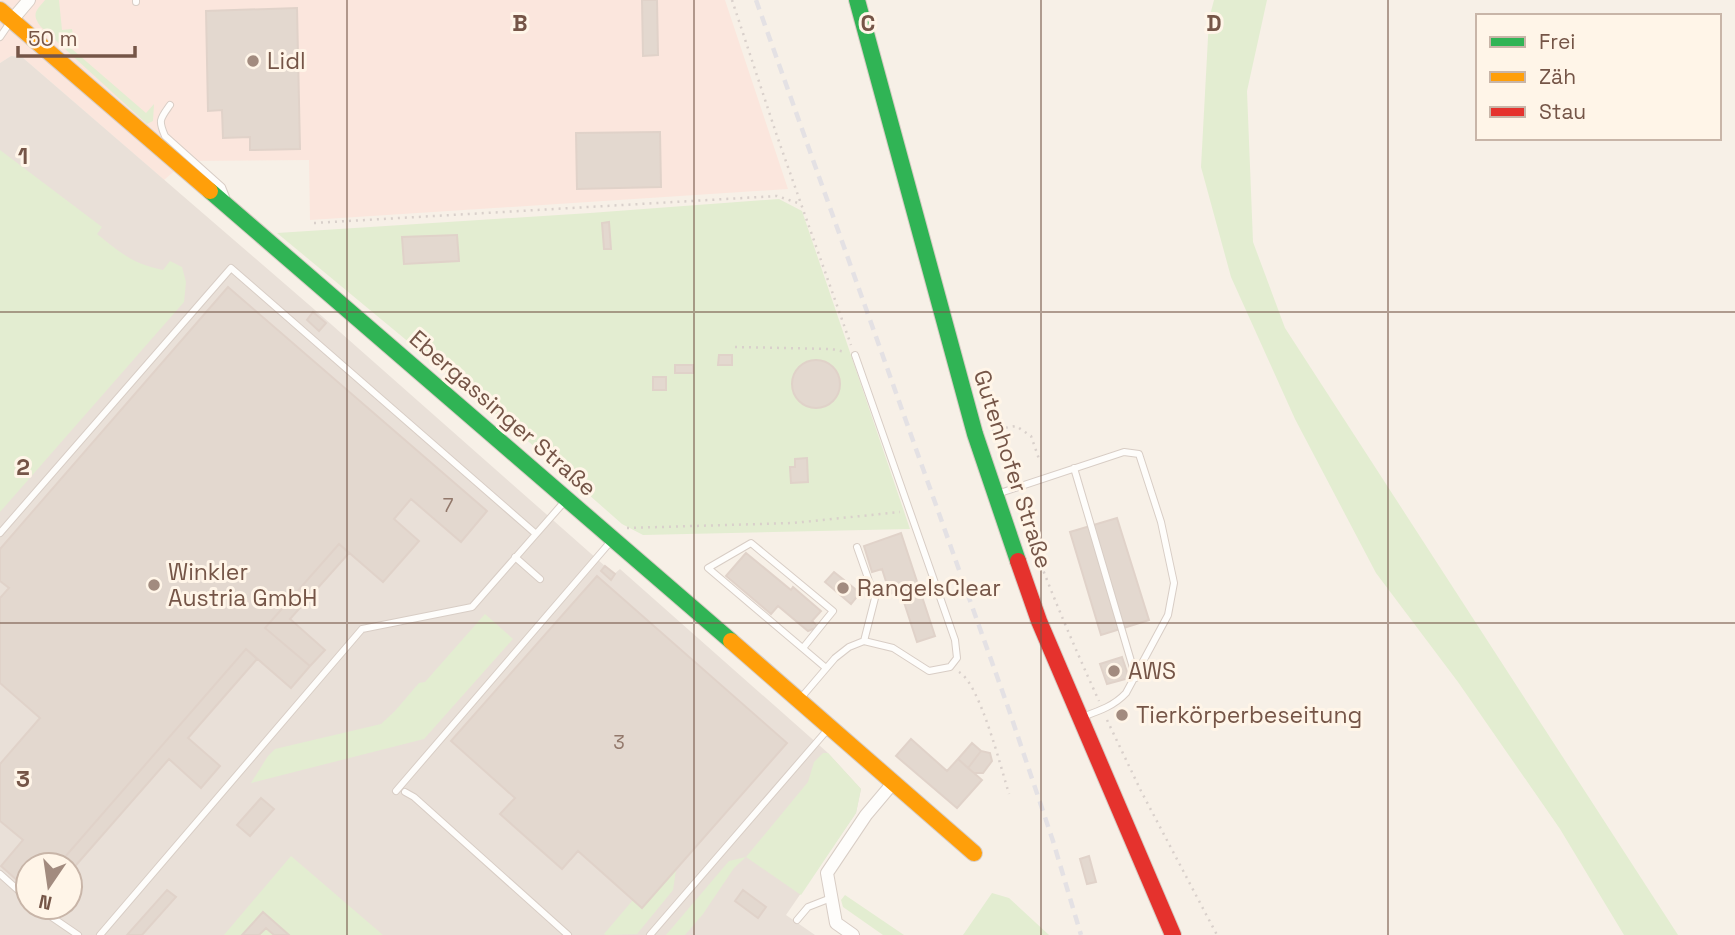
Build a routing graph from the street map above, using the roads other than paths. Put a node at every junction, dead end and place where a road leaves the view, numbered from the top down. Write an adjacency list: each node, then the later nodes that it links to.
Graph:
1 (29, 0): 3 (street)
2 (857, 0): 9 (street, Gutenhofer Straße)
3 (6, 15): 4 (lane); 6 (street, Ebergassinger Straße)
4 (0, 37)
5 (170, 105): 6 (lane)
6 (231, 209): 10 (street, Ebergassinger Straße)
7 (855, 355): 17 (lane)
8 (1074, 468): 9 (lane); 20 (lane); 20 (lane)
9 (995, 495): 22 (street, Gutenhofer Straße)
10 (567, 499): 12 (lane); 13 (street, Ebergassinger Straße)
11 (0, 533): 12 (lane)
12 (536, 534): 15 (lane)
13 (614, 539): 21 (street, Ebergassinger Straße); 25 (lane)
14 (857, 547): 17 (lane)
15 (515, 557): 16 (lane); 34 (lane)
16 (540, 579)
17 (864, 641): 19 (lane)
18 (803, 648): 18 (lane); 19 (lane)
19 (826, 668): 21 (lane)
20 (1136, 678): 22 (lane)
21 (799, 701): 23 (street, Ebergassinger Straße)
22 (1080, 718): 38 (street, Gutenhofer Straße)
23 (830, 728): 24 (street, Ebergassinger Straße); 36 (lane)
24 (892, 783): 27 (street, Ebergassinger Straße); 30 (street)
25 (396, 791)
26 (405, 792): 35 (lane)
27 (974, 853)
28 (0, 874): 29 (lane)
29 (14, 886)
30 (831, 898): 31 (lane); 37 (street)
31 (797, 920)
32 (58, 921): 33 (lane)
33 (78, 935)
34 (100, 935)
35 (568, 935)
36 (650, 935)
37 (853, 935)
38 (1173, 935)

